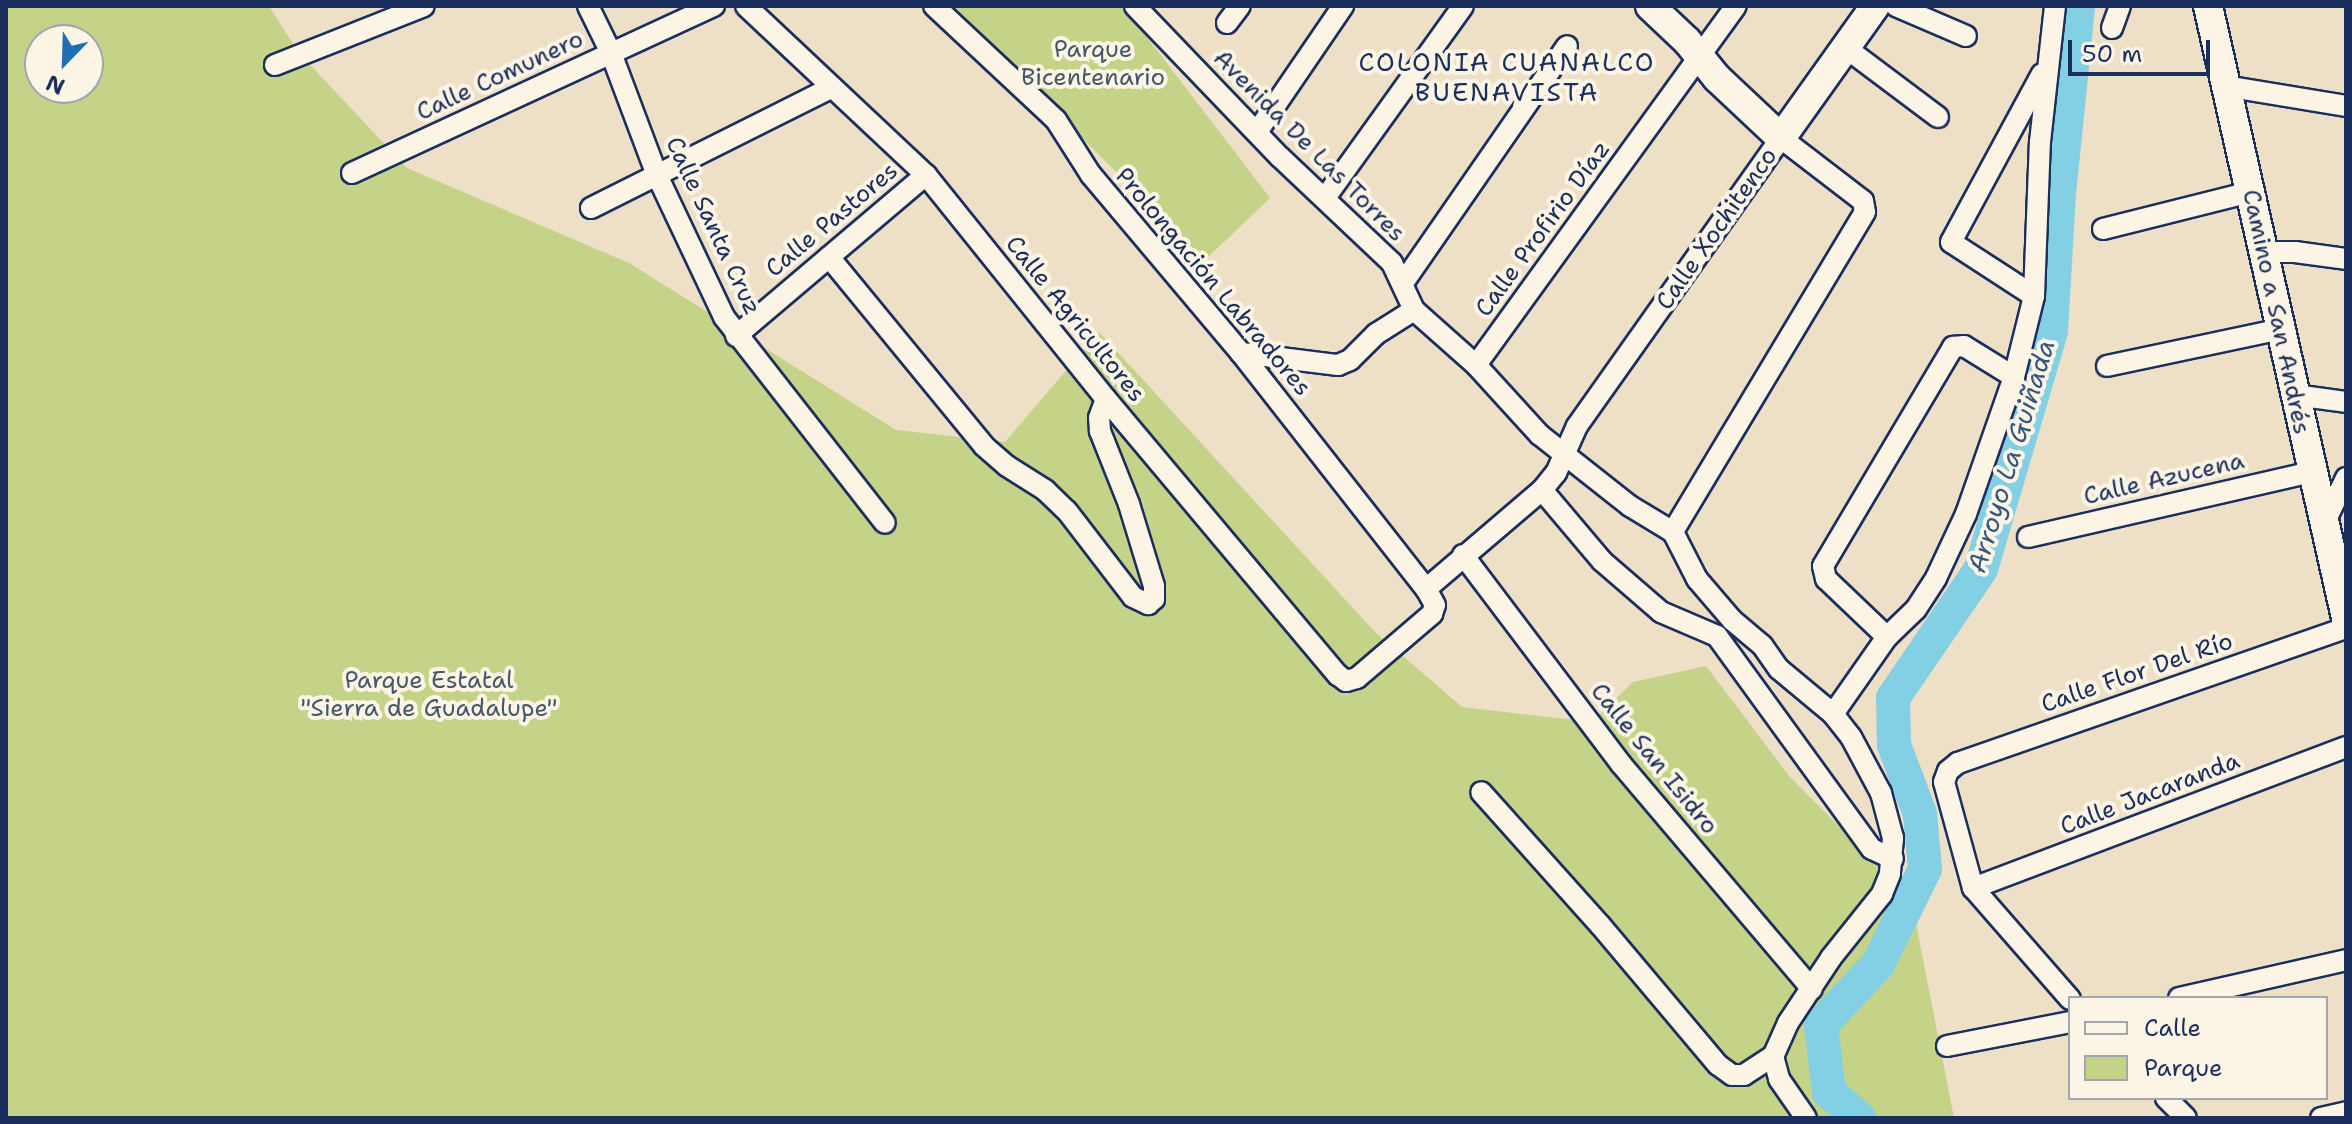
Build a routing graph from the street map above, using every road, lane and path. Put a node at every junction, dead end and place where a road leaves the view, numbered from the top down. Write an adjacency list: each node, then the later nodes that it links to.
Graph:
1 (424, 6): 24 (street)
2 (588, 6): 22 (street, Calle Santa Cruz)
3 (714, 6): 22 (street, Calle Comunero)
4 (746, 6): 27 (street, Calle Agricultores)
5 (934, 6): 47 (street, Prolongación Labradores)
6 (1135, 6): 30 (street, Avenida De Las Torres)
7 (1240, 6): 17 (street)
8 (1343, 6): 30 (street)
9 (1463, 6): 36 (street)
10 (1650, 6): 23 (street)
11 (1736, 6): 23 (street, Calle Profirio Díaz)
12 (1875, 6): 21 (street, Calle Xochitenco)
13 (1896, 6): 19 (street)
14 (2055, 6): 25 (street)
15 (2120, 6): 18 (street)
16 (2208, 6): 26 (street, Camino a San Andrés)
17 (1227, 23)
18 (2112, 28)
19 (1966, 36)
20 (1567, 46): 42 (street)
21 (1846, 48): 29 (street); 31 (street, Calle Xochitenco)
22 (611, 53): 32 (street, Calle Comunero); 33 (street, Calle Santa Cruz)
23 (1700, 58): 31 (street); 48 (street, Calle Profirio Díaz)
24 (275, 65)
25 (2046, 66): 43 (street); 43 (street)
26 (2225, 86): 28 (street); 35 (street, Camino a San Andrés)
27 (831, 88): 33 (street); 34 (street, Calle Agricultores)
28 (2346, 106)
29 (1938, 117)
30 (1257, 132): 36 (street, Avenida De Las Torres)
31 (1781, 138): 54 (street, Calle Xochitenco); 60 (street)
32 (352, 173)
33 (656, 173): 37 (street); 46 (street, Calle Santa Cruz)
34 (926, 175): 40 (street, Calle Pastores); 52 (street, Calle Agricultores)
35 (2250, 192): 38 (street); 39 (street, Camino a San Andrés)
36 (1325, 198): 42 (street, Avenida De Las Torres)
37 (591, 208)
38 (2103, 229)
39 (2264, 252): 41 (street); 45 (street, Camino a San Andrés)
40 (829, 257): 46 (street, Calle Pastores); 52 (street)
41 (2346, 259)
42 (1403, 283): 44 (street, Avenida De Las Torres)
43 (2034, 296): 50 (street)
44 (1414, 310): 47 (street); 48 (street, Avenida De Las Torres)
45 (2281, 329): 49 (street); 51 (street, Camino a San Andrés)
46 (736, 336): 58 (street, Calle Santa Cruz)
47 (1241, 353): 63 (street, Prolongación Labradores)
48 (1476, 365): 54 (street, Avenida De Las Torres)
49 (2107, 366)
50 (2014, 377): 68 (street); 68 (street)
51 (2295, 395): 53 (street); 55 (street, Camino a San Andrés)
52 (1106, 399): 69 (street, Calle Agricultores)
53 (2346, 402)
54 (1565, 455): 57 (street, Calle Xochitenco); 60 (street, Avenida De Las Torres)
55 (2311, 472): 59 (street, Camino a San Andrés); 61 (street, Calle Azucena)
56 (2346, 478): 59 (street)
57 (1542, 490): 62 (street, Calle Xochitenco); 67 (street)
58 (885, 523)
59 (2324, 524): 64 (street, Camino a San Andrés)
60 (1673, 532): 65 (street)
61 (2028, 537)
62 (1463, 555): 63 (street, Calle Xochitenco); 76 (street, Calle San Isidro)
63 (1430, 599): 69 (street, Calle Xochitenco)
64 (2346, 618)
65 (1732, 620): 67 (street); 70 (street)
66 (2346, 628): 74 (street, Calle Flor Del Río)
67 (1717, 636): 73 (street)
68 (1887, 637): 70 (street)
69 (1346, 681)
70 (1833, 714): 73 (street)
71 (2346, 747): 74 (street, Calle Jacaranda)
72 (1481, 792): 81 (street)
73 (1893, 859): 76 (street)
74 (1973, 888): 78 (street)
75 (2346, 960): 77 (street)
76 (1812, 989): 81 (street)
77 (2188, 996)
78 (2068, 997)
79 (2068, 1022): 80 (street)
80 (1947, 1046)
81 (1773, 1056): 84 (street)
82 (2168, 1100): 85 (street)
83 (2346, 1112): 86 (street)
84 (1806, 1118)
85 (2186, 1118)
86 (2321, 1118)

